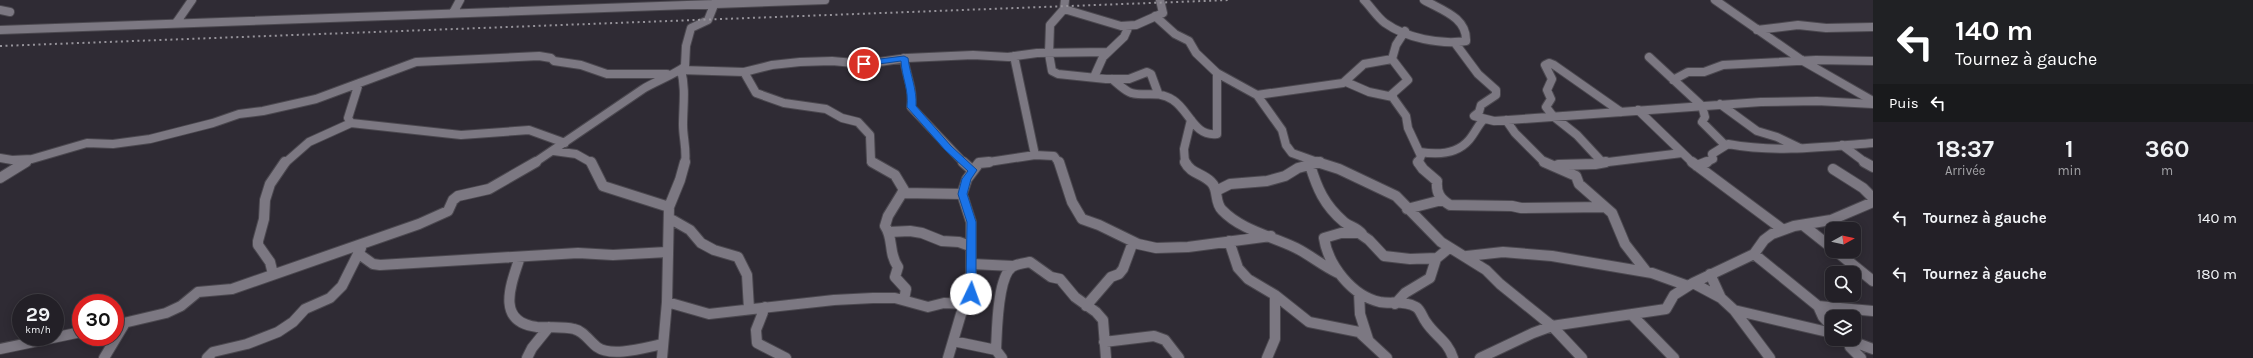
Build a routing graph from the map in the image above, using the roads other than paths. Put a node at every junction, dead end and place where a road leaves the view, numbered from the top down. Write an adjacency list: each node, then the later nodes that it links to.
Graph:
1 (192, 0): 18 (street)
2 (460, 0): 16 (street)
3 (560, 0): 14 (street)
4 (825, 0): 10 (street)
5 (1065, 0): 12 (street)
6 (1160, 0): 17 (street)
7 (1364, 0): 23 (street)
8 (1424, 0): 24 (street)
9 (1715, 0): 22 (street)
10 (715, 2): 11 (street); 33 (street)
11 (668, 3): 14 (street)
12 (1064, 9): 19 (street); 26 (street)
13 (0, 10): 15 (street)
14 (559, 10): 16 (street)
15 (10, 12)
16 (452, 13): 18 (street)
17 (1155, 16): 19 (street); 35 (street)
18 (176, 23): 21 (street)
19 (1129, 26): 25 (street)
20 (1873, 27): 22 (street)
21 (0, 30)
22 (1757, 30): 31 (street)
23 (1402, 34): 24 (street); 30 (street)
24 (1455, 43): 51 (street)
25 (1108, 52): 26 (street); 36 (street)
26 (1048, 53): 27 (street); 36 (street)
27 (1014, 56): 29 (street); 63 (street)
28 (1649, 57): 38 (street)
29 (904, 58): 34 (street); 73 (street)
30 (1392, 59): 39 (street); 43 (street)
31 (1803, 61): 32 (street); 38 (street); 44 (street)
32 (1873, 61)
33 (676, 72): 34 (street); 40 (street); 55 (street); 81 (street)
34 (744, 72): 76 (street)
35 (1217, 73): 42 (street); 52 (street)
36 (1094, 77): 37 (street)
37 (1111, 79): 41 (street); 41 (street)
38 (1673, 80): 47 (street)
39 (1346, 82): 42 (street); 43 (street)
40 (359, 83): 54 (street); 65 (street)
41 (1158, 93): 52 (street)
42 (1258, 95): 66 (street)
43 (1393, 97): 61 (street)
44 (1873, 101)
45 (1720, 104): 46 (street); 47 (street); 59 (street)
46 (1873, 104)
47 (1702, 106): 48 (street); 57 (street)
48 (1638, 110): 49 (street); 62 (street)
49 (1621, 112): 50 (street); 50 (street)
50 (1553, 116): 53 (street); 67 (street)
51 (1484, 119): 53 (street); 61 (street)
52 (1191, 120): 75 (street)
53 (1506, 120): 69 (street)
54 (351, 123): 55 (street); 105 (street)
55 (565, 143): 60 (street)
56 (1873, 143): 58 (street)
57 (1725, 145): 59 (street); 70 (street)
58 (1842, 145): 59 (street); 71 (street)
59 (1802, 149)
60 (554, 151): 81 (street); 95 (street)
61 (1420, 152): 79 (street)
62 (1682, 153): 67 (street); 70 (street)
63 (1035, 155): 73 (street); 91 (street)
64 (0, 158): 65 (street)
65 (32, 158): 74 (street)
66 (1320, 162): 68 (street); 83 (street)
67 (1602, 162): 69 (street)
68 (1310, 165): 75 (street); 88 (street)
69 (1550, 165): 82 (street)
70 (1697, 166): 86 (street)
71 (1873, 167)
72 (1833, 169): 78 (street)
73 (972, 170): 77 (street)
74 (0, 178)
75 (1216, 191): 89 (street)
76 (902, 193): 77 (street); 87 (street)
77 (962, 194): 93 (street)
78 (1873, 198)
79 (1442, 200): 82 (street); 83 (street)
80 (1873, 202): 85 (street)
81 (669, 207): 84 (street)
82 (1605, 207): 104 (street)
83 (1407, 209): 94 (street)
84 (669, 218): 96 (street); 121 (street)
85 (1803, 225): 86 (street); 92 (street)
86 (1782, 229): 97 (street)
87 (889, 232): 93 (street); 113 (street)
88 (1362, 234): 101 (street); 107 (street)
89 (1271, 236): 90 (street); 107 (street)
90 (1229, 241): 91 (street); 111 (street)
91 (1133, 242): 118 (street)
92 (1825, 242)
93 (970, 246): 102 (street)
94 (1449, 248): 98 (street); 101 (street)
95 (361, 250): 99 (street); 105 (street); 143 (street)
96 (667, 252): 99 (street); 114 (street)
97 (1754, 254): 106 (street); 119 (street)
98 (1467, 256): 104 (street); 128 (street)
99 (520, 258): 129 (street)
100 (1845, 258): 108 (street)
101 (1436, 259): 117 (street)
102 (972, 264): 103 (street); 116 (street)
103 (1013, 266): 118 (street); 141 (street)
104 (1646, 271): 109 (street)
105 (273, 274): 127 (street)
106 (1710, 274): 109 (street); 112 (street)
107 (1341, 275): 110 (street)
108 (1873, 281)
109 (1690, 284): 112 (street); 125 (street)
110 (1359, 293): 117 (street); 132 (street)
111 (1275, 295): 132 (street); 150 (street)
112 (1721, 298): 122 (street)
113 (904, 300): 115 (street); 120 (street)
114 (667, 302): 121 (street); 135 (street)
115 (954, 304): 116 (street); 124 (street)
116 (965, 304): 124 (street)
117 (1395, 304): 152 (street)
118 (1086, 306): 134 (street)
119 (1818, 306): 123 (street); 126 (street)
120 (765, 308): 121 (street); 146 (street)
121 (749, 309)
122 (1734, 310): 130 (street); 156 (street)
123 (1873, 310)
124 (961, 314): 133 (street)
125 (1633, 316): 128 (street); 155 (street)
126 (1825, 318)
127 (124, 323)
128 (1552, 326): 153 (street); 154 (street)
129 (549, 328): 135 (street); 144 (street)
130 (1825, 332)
131 (72, 334): 139 (street)
132 (1368, 339): 151 (street)
133 (953, 341): 141 (street); 147 (street)
134 (1104, 342): 148 (street); 149 (street)
135 (663, 344): 145 (street)
136 (1861, 345): 140 (street)
137 (110, 346): 142 (street)
138 (1850, 346): 157 (street)
139 (0, 349)
140 (1873, 349)
141 (999, 354)
142 (104, 358)
143 (207, 358)
144 (527, 358)
145 (662, 358)
146 (786, 358)
147 (948, 358)
148 (1106, 358)
149 (1179, 358)
150 (1267, 358)
151 (1387, 358)
152 (1453, 358)
153 (1480, 358)
154 (1582, 358)
155 (1674, 358)
156 (1770, 358)
157 (1861, 358)

